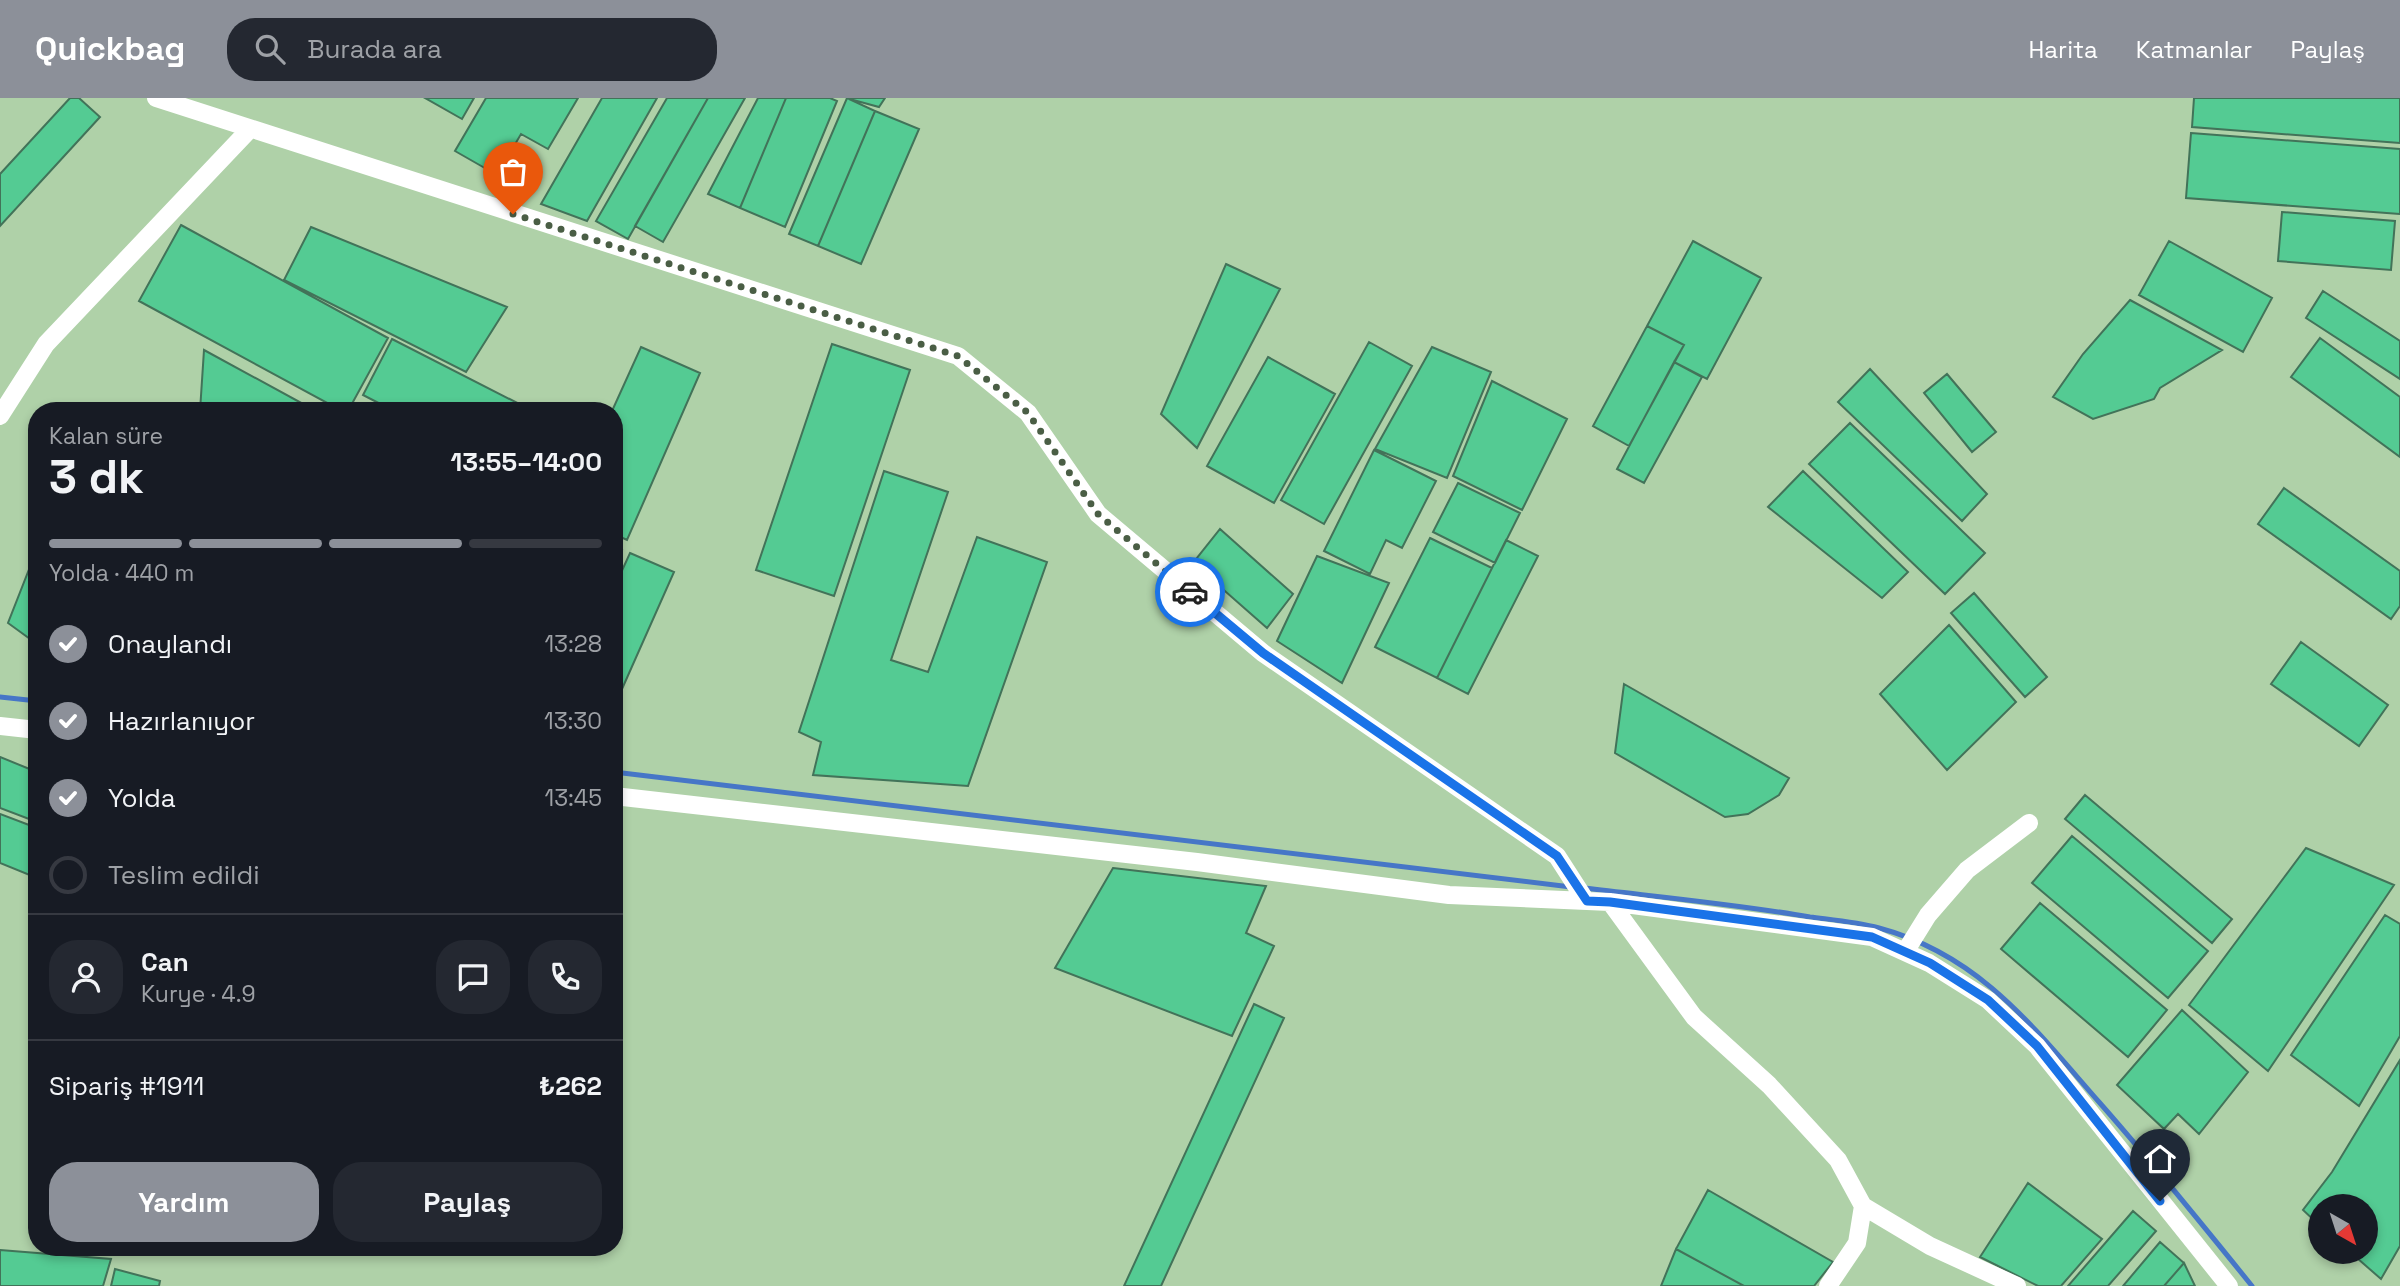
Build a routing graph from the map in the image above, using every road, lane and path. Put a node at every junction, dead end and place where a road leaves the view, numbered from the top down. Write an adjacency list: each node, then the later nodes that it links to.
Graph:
1 (156, 98): 2 (street)
2 (250, 129): 3 (street); 8 (street)
3 (0, 416)
4 (0, 726): 5 (street)
5 (28, 729)
6 (623, 797): 8 (street)
7 (2029, 822): 10 (street)
8 (1587, 901): 9 (street)
9 (1610, 902): 10 (street); 11 (street)
10 (1910, 944): 14 (street)
11 (1863, 1206): 12 (street); 13 (street)
12 (1828, 1286)
13 (2017, 1286)
14 (2229, 1286)

